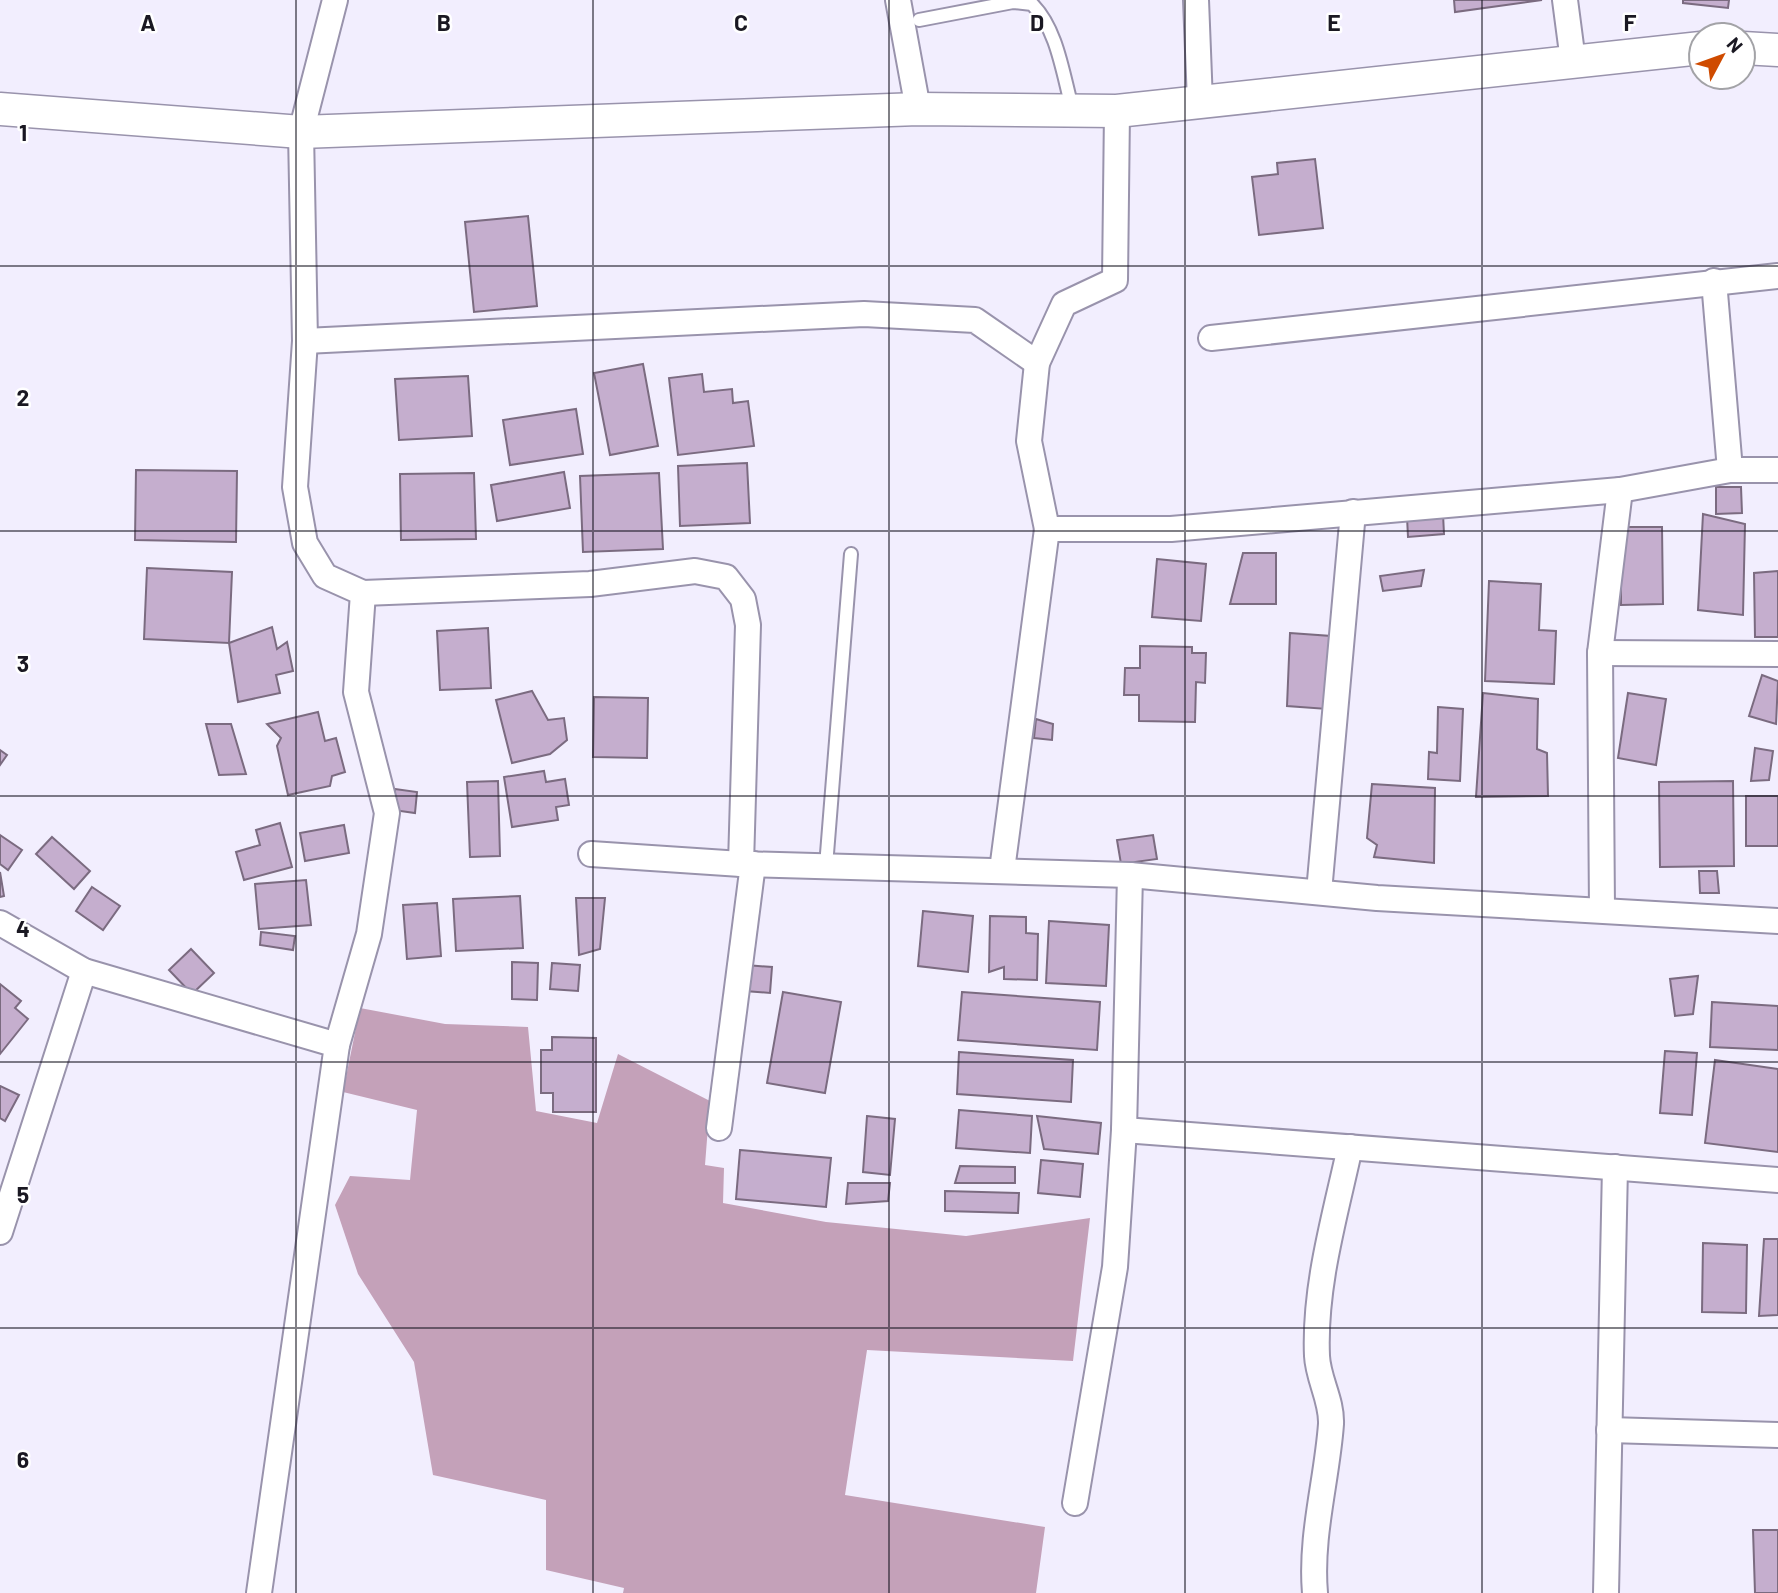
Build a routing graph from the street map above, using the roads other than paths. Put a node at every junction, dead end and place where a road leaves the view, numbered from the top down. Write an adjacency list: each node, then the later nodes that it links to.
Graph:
1 (335, 0): 15 (street)
2 (898, 0): 12 (street)
3 (1196, 0): 10 (street)
4 (1565, 0): 9 (street)
5 (919, 20): 13 (lane)
6 (1687, 49): 9 (street)
7 (1757, 49): 8 (street)
8 (1778, 50)
9 (1573, 61): 10 (street)
10 (1200, 102): 14 (street)
11 (0, 109): 15 (street)
12 (918, 109): 13 (street); 15 (street)
13 (1073, 111): 14 (street)
14 (1117, 111): 20 (street)
15 (301, 132): 19 (street)
16 (1778, 276): 17 (street)
17 (1714, 281): 18 (street); 21 (street)
18 (1211, 338)
19 (305, 341): 20 (street); 27 (street)
20 (1037, 363): 25 (street)
21 (1730, 470): 22 (street); 23 (street)
22 (1778, 470)
23 (1620, 490): 24 (street); 28 (street)
24 (1353, 512): 25 (street); 35 (street)
25 (1048, 529): 33 (street)
26 (851, 554): 32 (lane)
27 (363, 593): 31 (street); 40 (street)
28 (1600, 653): 29 (street); 36 (street)
29 (1778, 654)
30 (591, 854): 31 (street)
31 (747, 864): 32 (street); 41 (street)
32 (826, 866): 33 (street)
33 (1002, 870): 34 (street)
34 (1130, 875): 35 (street); 42 (street)
35 (1319, 892): 36 (street)
36 (1602, 909): 37 (street)
37 (1778, 921)
38 (0, 923): 39 (street)
39 (84, 971): 40 (street); 46 (street)
40 (337, 1045): 50 (street)
41 (719, 1128)
42 (1124, 1130): 43 (street); 49 (street)
43 (1350, 1147): 44 (street); 51 (street)
44 (1615, 1167): 45 (street); 47 (street)
45 (1778, 1180)
46 (0, 1232)
47 (1609, 1430): 48 (street); 52 (street)
48 (1778, 1435)
49 (1075, 1503)
50 (259, 1593)
51 (1315, 1593)
52 (1606, 1593)

